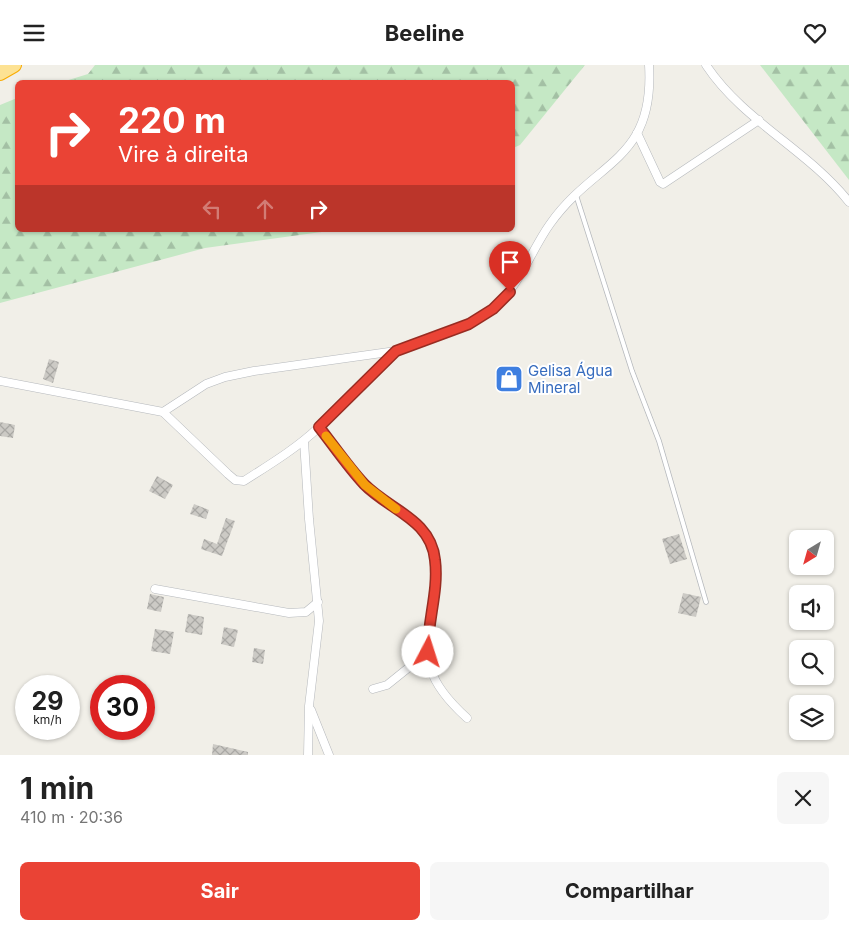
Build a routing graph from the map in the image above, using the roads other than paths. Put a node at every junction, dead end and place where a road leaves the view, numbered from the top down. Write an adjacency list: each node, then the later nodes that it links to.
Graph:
1 (14, 65): 4 (highway)
2 (649, 65): 6 (street)
3 (706, 65): 5 (street)
4 (0, 73)
5 (759, 120): 6 (street); 8 (street)
6 (637, 133): 7 (street)
7 (576, 195): 9 (street); 16 (lane)
8 (849, 202)
9 (396, 351): 11 (street); 12 (street)
10 (0, 381): 11 (street)
11 (163, 412): 13 (street)
12 (319, 427): 13 (street); 17 (street)
13 (304, 441): 15 (street)
14 (155, 589): 15 (street)
15 (318, 602): 19 (street)
16 (706, 602)
17 (428, 652): 18 (street); 20 (street)
18 (373, 689)
19 (309, 706): 21 (street); 22 (street)
20 (466, 718)
21 (308, 755)
22 (328, 755)

